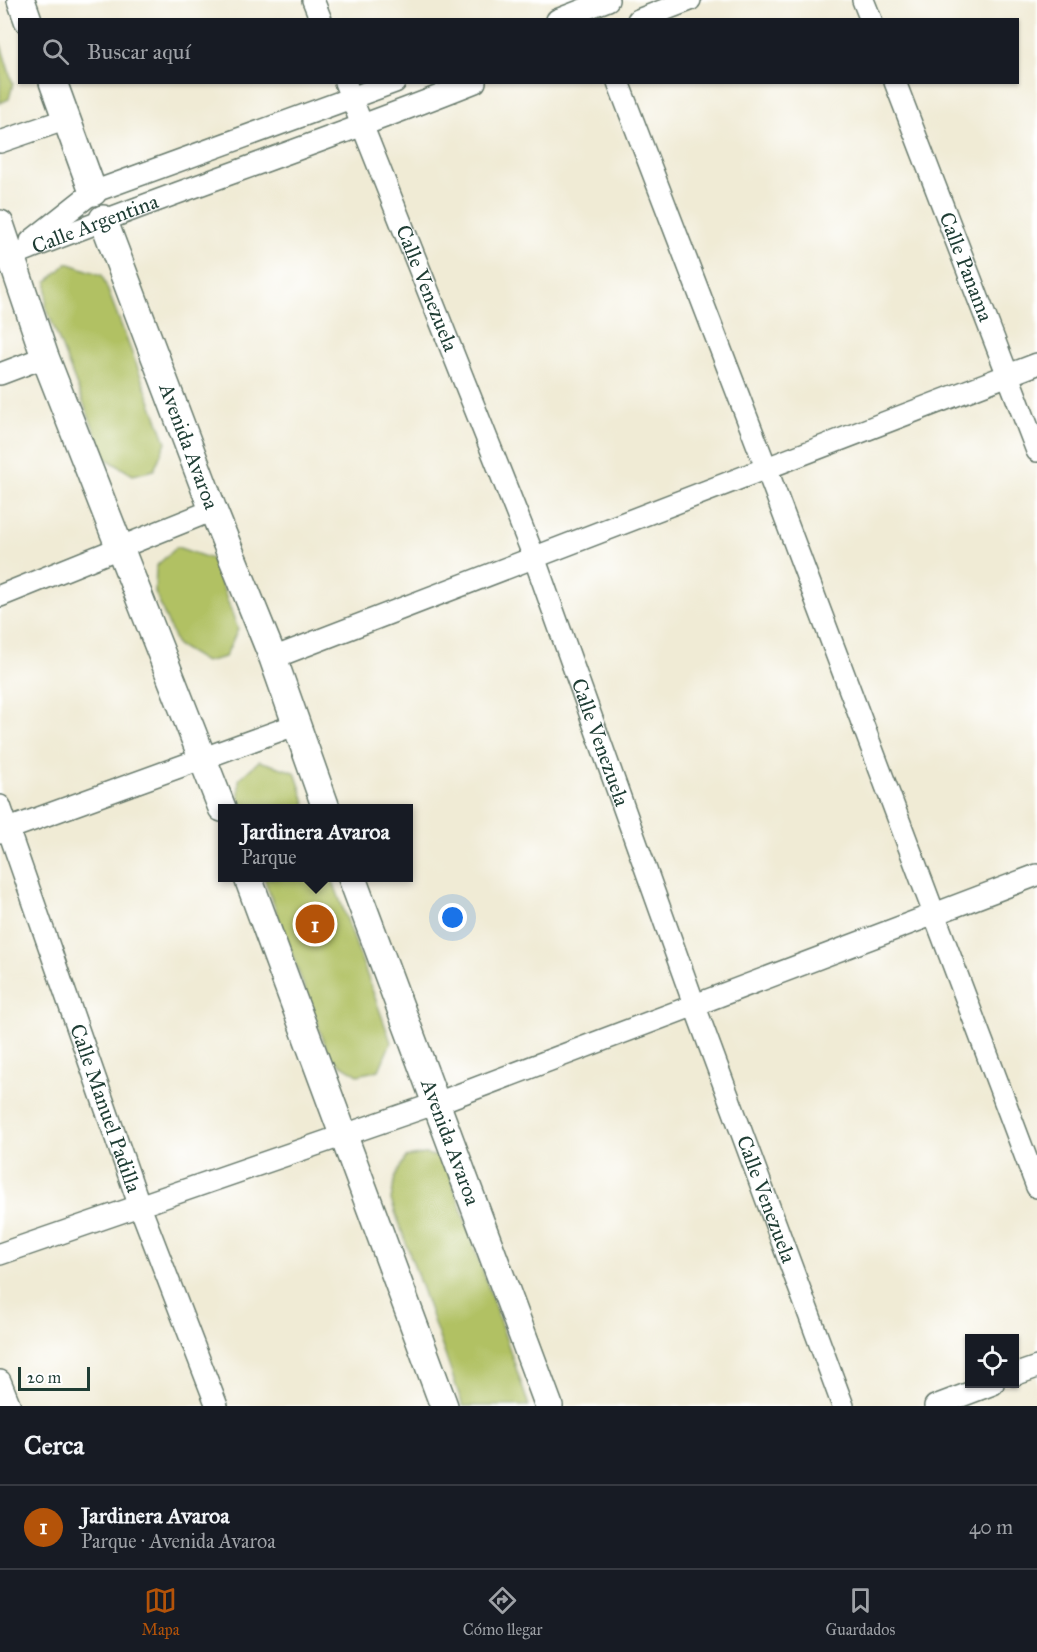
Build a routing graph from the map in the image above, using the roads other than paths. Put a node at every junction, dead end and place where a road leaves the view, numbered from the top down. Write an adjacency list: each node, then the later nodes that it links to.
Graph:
1 (21, 0): 6 (street)
2 (314, 0): 7 (street)
3 (690, 0): 9 (street)
4 (863, 0): 10 (street)
5 (594, 7): 8 (street)
6 (27, 18)
7 (320, 18)
8 (563, 18)
9 (643, 18)
10 (870, 18)
11 (54, 84): 17 (street, Avenida Avaroa)
12 (385, 84): 16 (street, Calle Argentina)
13 (470, 84): 18 (street, Calle Argentina)
14 (619, 84): 29 (street)
15 (897, 84): 27 (street, Calle Panama)
16 (348, 91): 18 (street, Calle Venezuela); 20 (street, Calle Argentina)
17 (67, 119): 19 (street); 20 (street, Avenida Avaroa)
18 (362, 127): 21 (street, Calle Argentina); 32 (street, Calle Venezuela)
19 (0, 142)
20 (93, 192): 21 (street, Avenida Avaroa); 23 (street, Calle Argentina)
21 (103, 219): 23 (street, Calle Argentina); 30 (street, Avenida Avaroa)
22 (0, 224): 23 (street)
23 (11, 256): 24 (street)
24 (45, 357): 26 (street); 31 (street)
25 (1037, 364): 27 (street)
26 (0, 374)
27 (1009, 375): 28 (street, Calle Panama); 29 (street)
28 (1037, 451)
29 (767, 470): 32 (street); 44 (street)
30 (213, 510): 31 (street); 34 (street, Avenida Avaroa)
31 (121, 548): 33 (street); 36 (street)
32 (534, 556): 34 (street); 45 (street, Calle Venezuela)
33 (0, 596)
34 (273, 658): 35 (street, Avenida Avaroa)
35 (295, 725): 36 (street); 38 (street, Avenida Avaroa)
36 (204, 759): 37 (street); 40 (street)
37 (221, 804)
38 (325, 804)
39 (0, 806): 40 (street, Calle Manuel Padilla)
40 (5, 830): 49 (street, Calle Manuel Padilla)
41 (1037, 875): 44 (street)
42 (250, 882): 47 (street)
43 (354, 882): 46 (street, Avenida Avaroa)
44 (933, 914): 45 (street); 48 (street)
45 (694, 1004): 46 (street); 59 (street, Calle Venezuela)
46 (437, 1103): 47 (street); 58 (street, Avenida Avaroa)
47 (345, 1134): 49 (street); 57 (street)
48 (1037, 1188)
49 (139, 1204): 50 (street); 56 (street, Calle Manuel Padilla)
50 (0, 1254)
51 (1037, 1367): 52 (street)
52 (1019, 1373)
53 (0, 1381): 55 (street)
54 (980, 1388): 60 (street)
55 (10, 1406)
56 (217, 1406)
57 (444, 1406)
58 (549, 1406)
59 (843, 1406)
60 (934, 1406)

